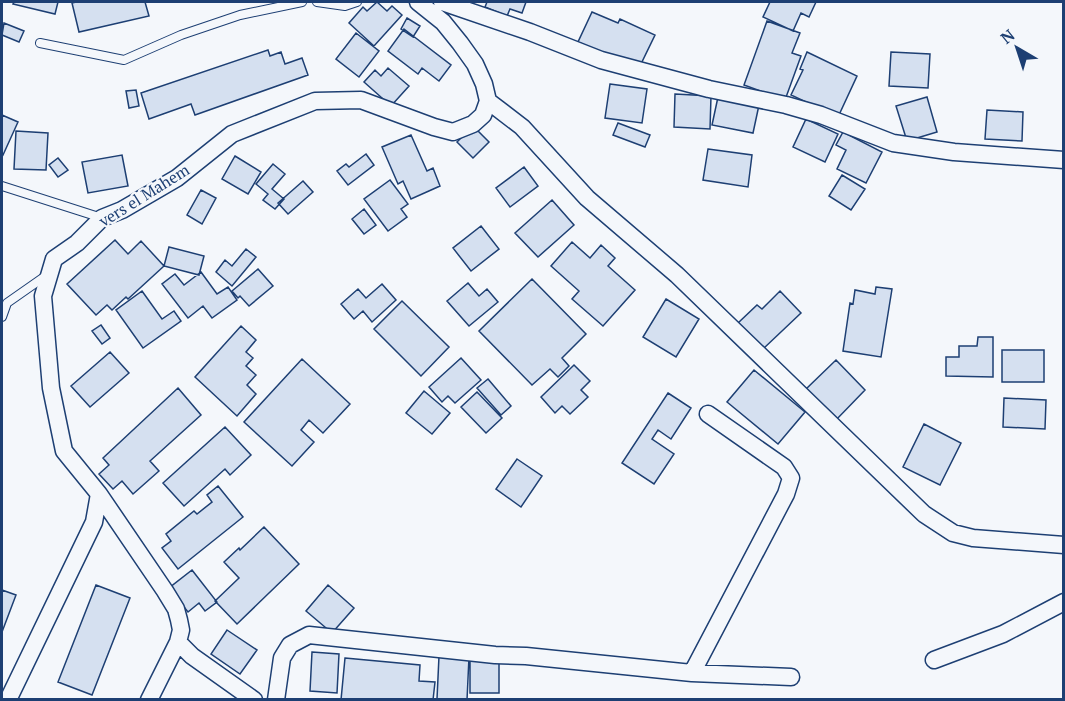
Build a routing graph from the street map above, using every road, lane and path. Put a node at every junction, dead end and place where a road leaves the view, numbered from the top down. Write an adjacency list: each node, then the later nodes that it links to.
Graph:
1 (302, 2): 6 (lane)
2 (317, 2): 3 (lane)
3 (357, 2)
4 (418, 2): 7 (street)
5 (442, 2): 8 (street)
6 (40, 43)
7 (488, 101): 10 (street, vers el Mahem); 15 (street)
8 (1064, 160)
9 (2, 186): 10 (lane)
10 (102, 218): 11 (street, vers el Mahem)
11 (50, 273): 12 (lane); 14 (street, vers el Mahem)
12 (2, 317)
13 (708, 414): 19 (street)
14 (99, 494): 17 (street, vers el Mahem); 21 (street)
15 (1064, 545)
16 (1064, 602): 18 (street)
17 (178, 642): 22 (street); 23 (street)
18 (934, 660)
19 (692, 673): 20 (street); 24 (street)
20 (791, 677)
21 (8, 699)
22 (149, 699)
23 (254, 699)
24 (276, 699)

